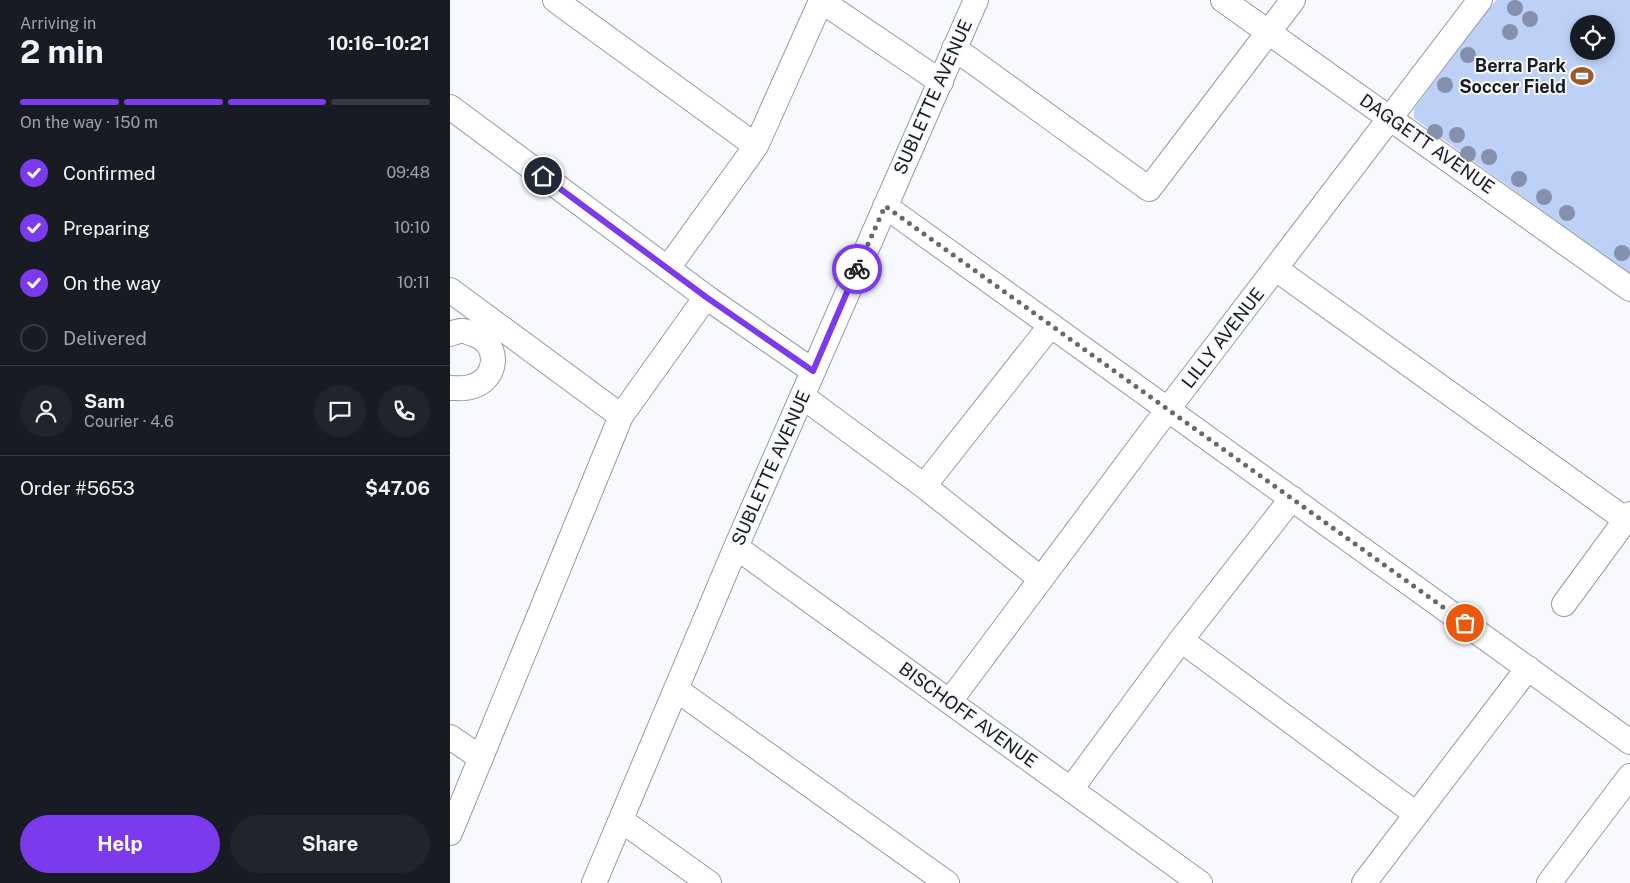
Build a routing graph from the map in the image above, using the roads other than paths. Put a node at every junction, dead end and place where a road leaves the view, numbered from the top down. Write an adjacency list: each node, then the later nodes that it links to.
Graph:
1 (554, 0): 12 (street)
2 (820, 0): 9 (street); 12 (street)
3 (976, 0): 8 (street, SUBLETTE AVENUE)
4 (1223, 0): 7 (street, DAGGETT AVENUE)
5 (1293, 0): 7 (street)
6 (1480, 0): 11 (street, LILLY AVENUE)
7 (1268, 32): 8 (street); 11 (street, DAGGETT AVENUE)
8 (954, 48): 9 (street, SUBLETTE AVENUE)
9 (941, 82): 13 (street, SUBLETTE AVENUE)
10 (450, 107): 14 (street)
11 (1390, 118): 15 (street, LILLY AVENUE); 16 (street, DAGGETT AVENUE)
12 (756, 146): 14 (street)
13 (885, 206): 19 (street); 21 (street, SUBLETTE AVENUE)
14 (668, 268): 18 (street)
15 (1276, 269): 24 (street, LILLY AVENUE); 28 (street)
16 (1630, 289)
17 (450, 290): 25 (street)
18 (706, 297): 21 (street); 25 (street)
19 (1051, 325): 24 (street); 26 (street)
20 (450, 334): 22 (street)
21 (813, 371): 23 (street, SUBLETTE AVENUE)
22 (450, 388)
23 (802, 396): 26 (street); 29 (street, SUBLETTE AVENUE)
24 (1168, 409): 27 (street); 30 (street, LILLY AVENUE)
25 (621, 416): 38 (street)
26 (924, 486): 30 (street)
27 (1292, 498): 32 (street); 33 (street)
28 (1628, 517): 31 (street)
29 (736, 547): 34 (street, SUBLETTE AVENUE); 35 (street, BISCHOFF AVENUE)
30 (1042, 579): 35 (street, LILLY AVENUE)
31 (1564, 604)
32 (1180, 640): 40 (street); 41 (street)
33 (1528, 668): 37 (street); 41 (street)
34 (677, 690): 42 (street, SUBLETTE AVENUE); 46 (street)
35 (950, 701): 40 (street, BISCHOFF AVENUE)
36 (450, 737): 38 (street)
37 (1630, 742)
38 (480, 758): 43 (street)
39 (1630, 776): 49 (street)
40 (1070, 789): 47 (street, BISCHOFF AVENUE)
41 (1416, 814): 48 (street)
42 (621, 820): 44 (street, SUBLETTE AVENUE); 45 (street)
43 (450, 833)
44 (594, 883)
45 (709, 883)
46 (947, 883)
47 (1200, 883)
48 (1364, 883)
49 (1549, 883)

